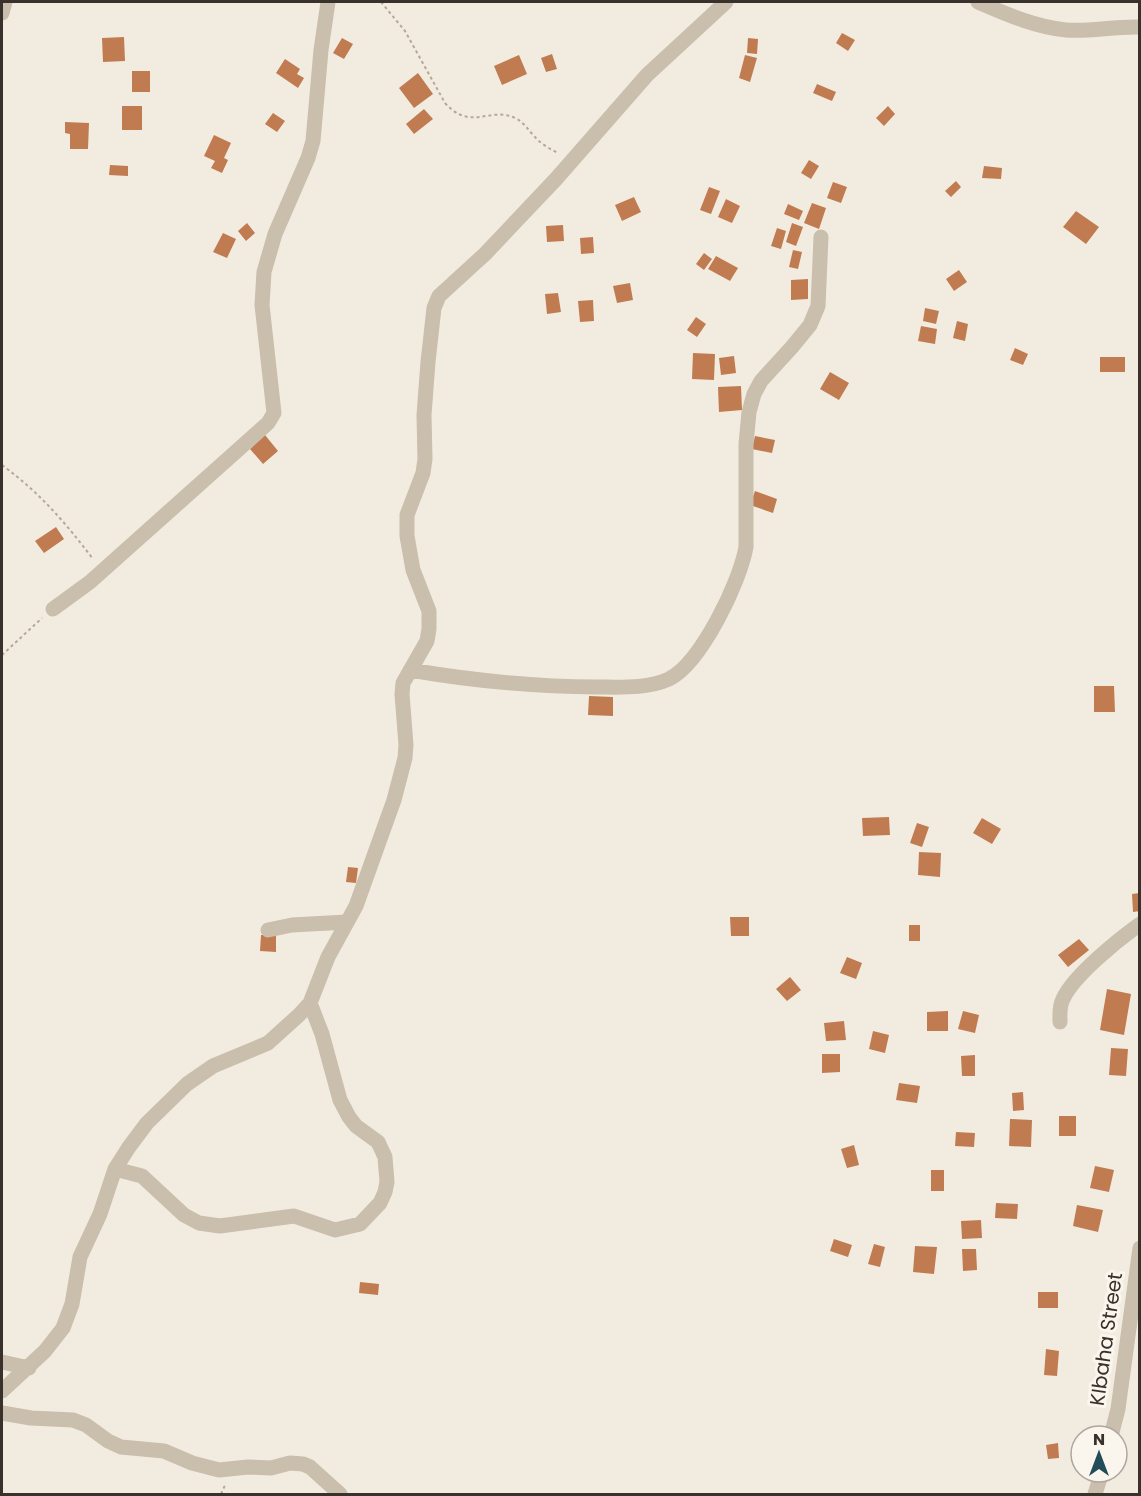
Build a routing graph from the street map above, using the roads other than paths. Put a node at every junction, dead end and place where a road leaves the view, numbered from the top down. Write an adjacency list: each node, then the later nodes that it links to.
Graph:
1 (5, 2): 5 (street)
2 (328, 2): 8 (street)
3 (726, 2): 9 (street)
4 (978, 2): 6 (street)
5 (2, 13)
6 (1140, 27)
7 (821, 237): 9 (street)
8 (53, 609)
9 (410, 670): 10 (street)
10 (347, 922): 12 (street); 13 (street)
11 (1140, 924): 14 (street)
12 (268, 930)
13 (310, 1003): 15 (street); 15 (street)
14 (1060, 1022)
15 (115, 1169): 18 (street)
16 (1140, 1248): 21 (street, KIbaha Street)
17 (2, 1362): 18 (street)
18 (29, 1368): 19 (street)
19 (2, 1391)
20 (2, 1413): 22 (street)
21 (1114, 1424)
22 (340, 1494)

